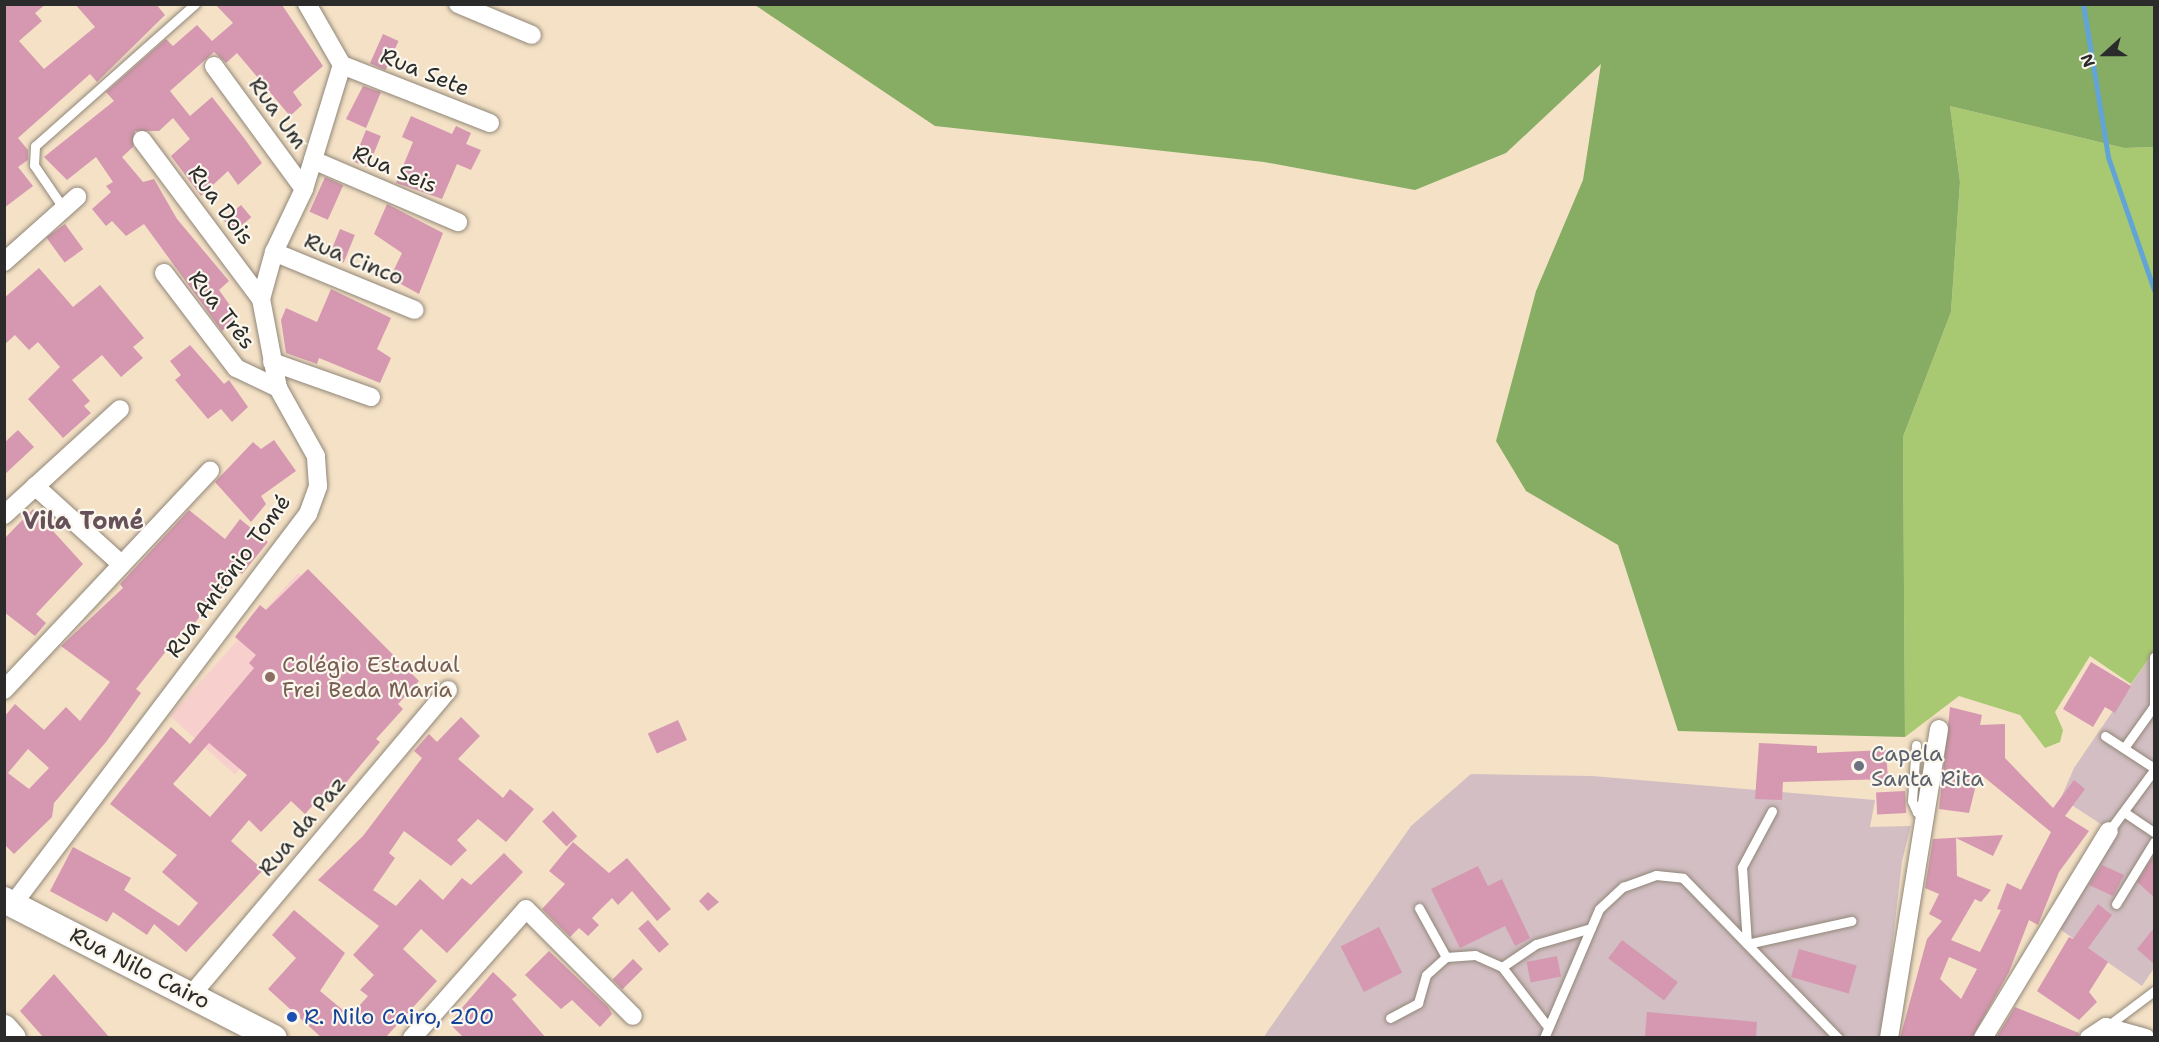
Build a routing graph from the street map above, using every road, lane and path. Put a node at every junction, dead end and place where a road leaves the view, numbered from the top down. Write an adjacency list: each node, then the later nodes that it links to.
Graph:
1 (195, 4): 11 (lane)
2 (458, 4): 4 (street)
3 (313, 6): 5 (street)
4 (532, 35)
5 (342, 65): 7 (street, Rua Sete); 9 (street, Rua Antônio Tomé)
6 (213, 66): 10 (street, Rua Um)
7 (490, 123)
8 (142, 140): 16 (street, Rua Dois)
9 (313, 160): 10 (street, Rua Antônio Tomé); 12 (street, Rua Seis)
10 (304, 189): 13 (street, Rua Antônio Tomé)
11 (70, 203): 14 (street)
12 (458, 222)
13 (274, 252): 16 (street, Rua Antônio Tomé); 17 (street, Rua Cinco)
14 (4, 262)
15 (164, 273): 19 (street, Rua Três)
16 (261, 299): 18 (street, Rua Antônio Tomé)
17 (415, 310)
18 (272, 362): 19 (street, Rua Antônio Tomé); 20 (street)
19 (278, 388): 40 (street, Rua Antônio Tomé)
20 (371, 397)
21 (120, 409): 23 (street)
22 (210, 471): 25 (street)
23 (35, 486): 24 (street); 25 (street)
24 (4, 515)
25 (121, 564): 27 (street)
26 (2154, 657): 32 (lane)
27 (4, 690)
28 (447, 690): 49 (street, Rua da Paz)
29 (1939, 729): 36 (street)
30 (2105, 736): 32 (lane)
31 (1916, 745): 36 (lane)
32 (2124, 748): 33 (lane)
33 (2154, 769): 35 (lane)
34 (1772, 811): 45 (lane)
35 (2124, 812): 37 (lane); 38 (lane)
36 (1926, 813): 60 (street)
37 (2109, 831): 61 (street)
38 (2154, 832)
39 (2154, 842): 41 (lane)
40 (9, 902): 49 (street, Rua Nilo Cairo)
41 (2115, 904)
42 (1419, 908): 46 (lane)
43 (1851, 921): 45 (lane)
44 (1591, 928): 45 (lane); 47 (lane); 52 (lane)
45 (1747, 944): 59 (lane)
46 (1446, 957): 47 (lane); 51 (lane)
47 (1502, 968): 52 (lane)
48 (2154, 991): 53 (lane)
49 (193, 993): 56 (street, Rua Nilo Cairo)
50 (633, 1016): 57 (street)
51 (1390, 1018)
52 (1548, 1027): 58 (lane)
53 (2106, 1027): 62 (street); 63 (street)
54 (4, 1029): 55 (street)
55 (13, 1038)
56 (274, 1038)
57 (412, 1038)
58 (1544, 1038)
59 (1838, 1038)
60 (1889, 1038)
61 (1983, 1038)
62 (2089, 1038)
63 (2146, 1038)

